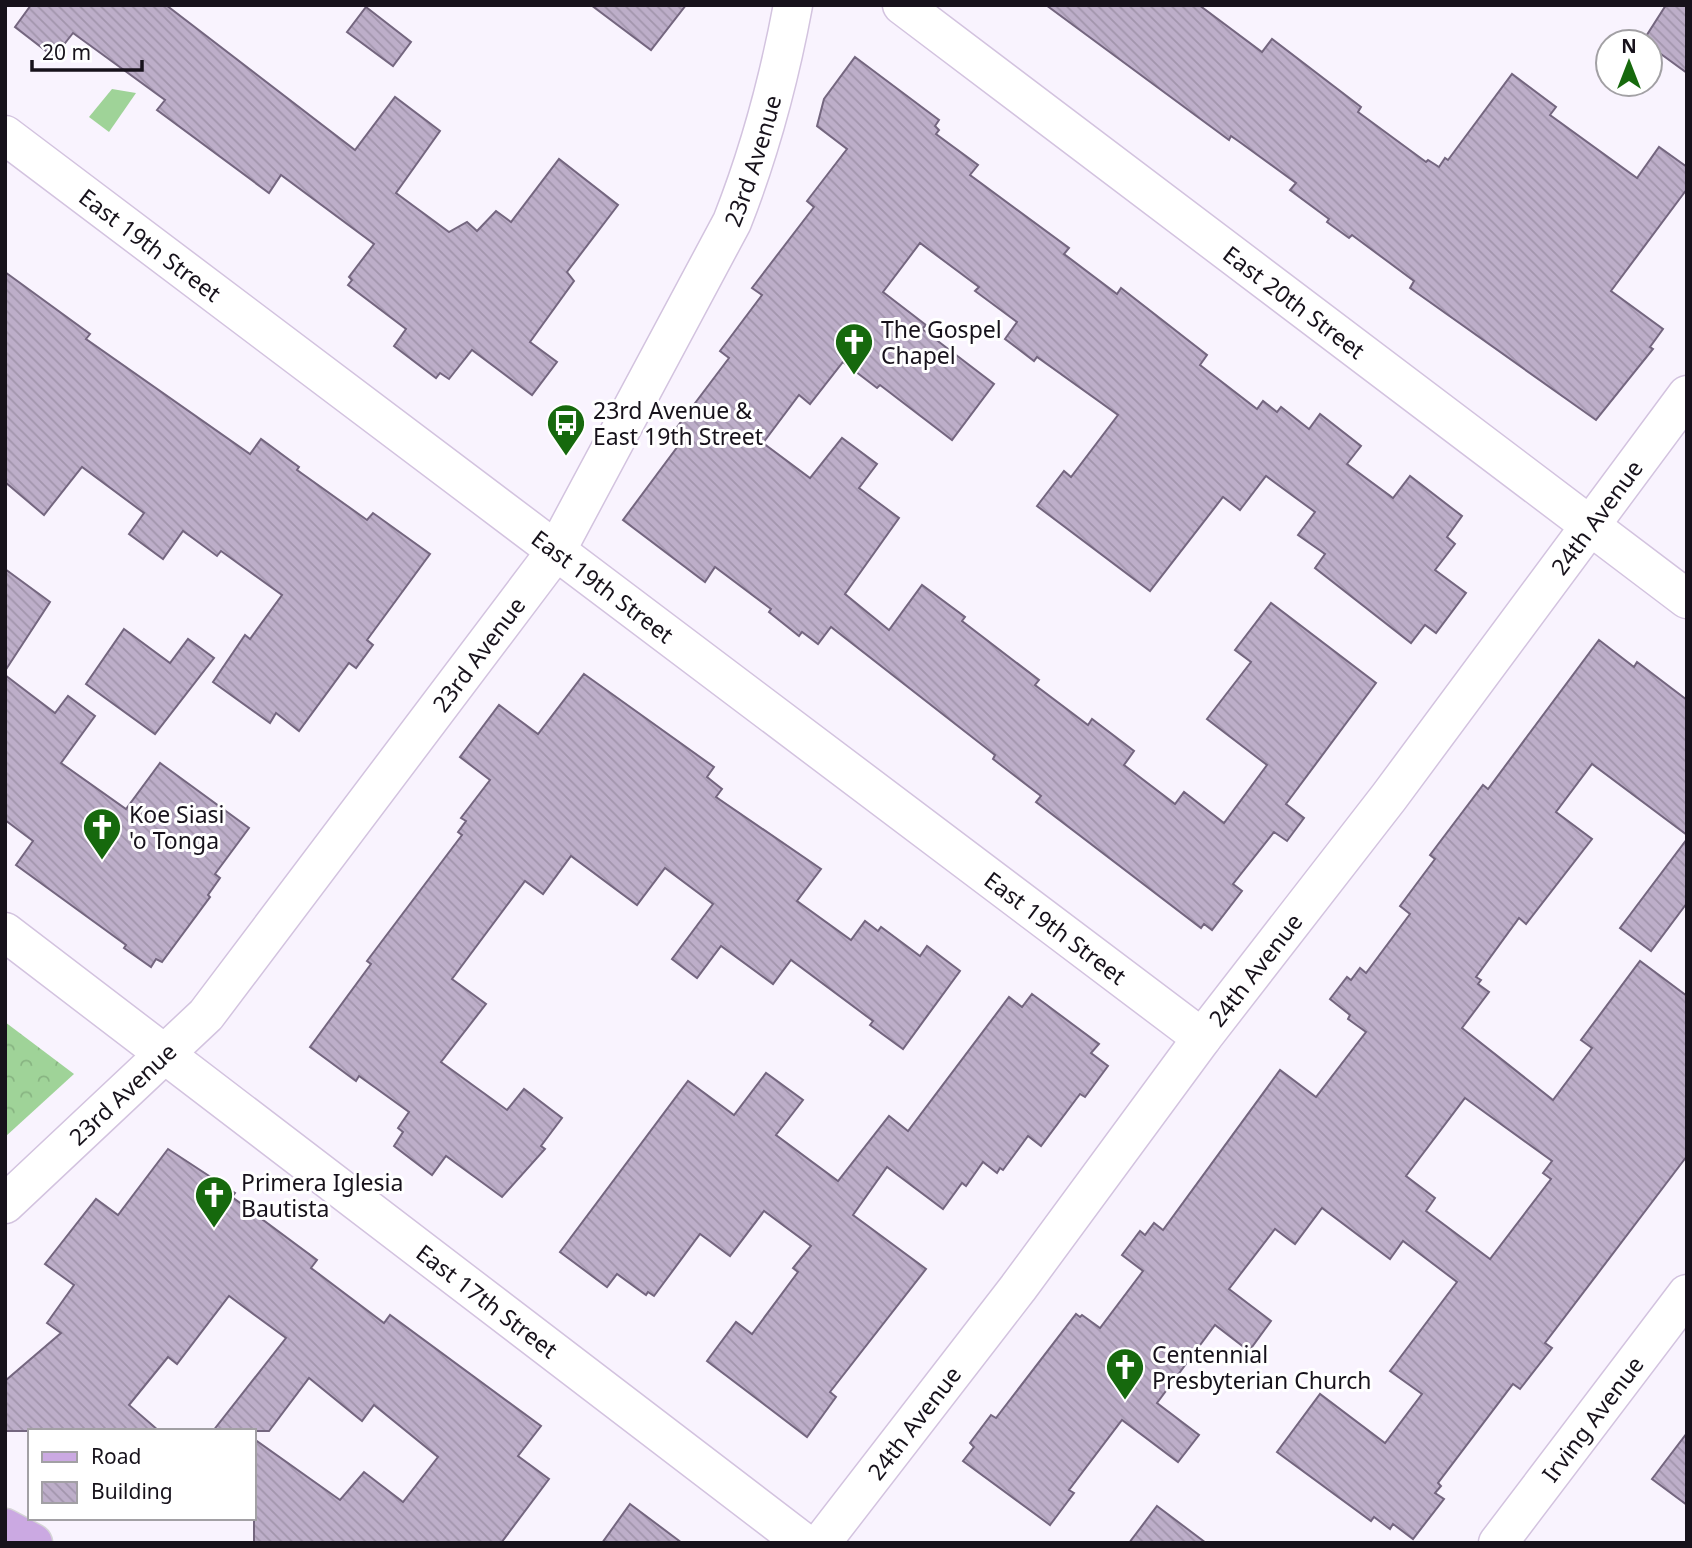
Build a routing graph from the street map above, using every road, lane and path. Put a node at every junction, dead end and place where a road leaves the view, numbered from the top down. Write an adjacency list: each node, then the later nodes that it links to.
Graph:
1 (793, 5): 6 (street, 23rd Avenue)
2 (902, 5): 5 (street, East 20th Street)
3 (5, 135): 6 (street, East 19th Street)
4 (1687, 395): 5 (street, 24th Avenue)
5 (1588, 526): 7 (street, East 20th Street); 9 (street, 24th Avenue)
6 (556, 551): 9 (street, East 19th Street); 10 (street, 23rd Avenue)
7 (1687, 599)
8 (5, 932): 10 (street, East 17th Street)
9 (1202, 1038): 16 (street, 24th Avenue)
10 (165, 1052): 11 (street, 23rd Avenue); 15 (street, East 17th Street)
11 (5, 1204)
12 (1687, 1294): 17 (street, Irving Avenue)
13 (5, 1528): 14 (main road)
14 (33, 1543)
15 (804, 1543)
16 (821, 1543)
17 (1498, 1543)

